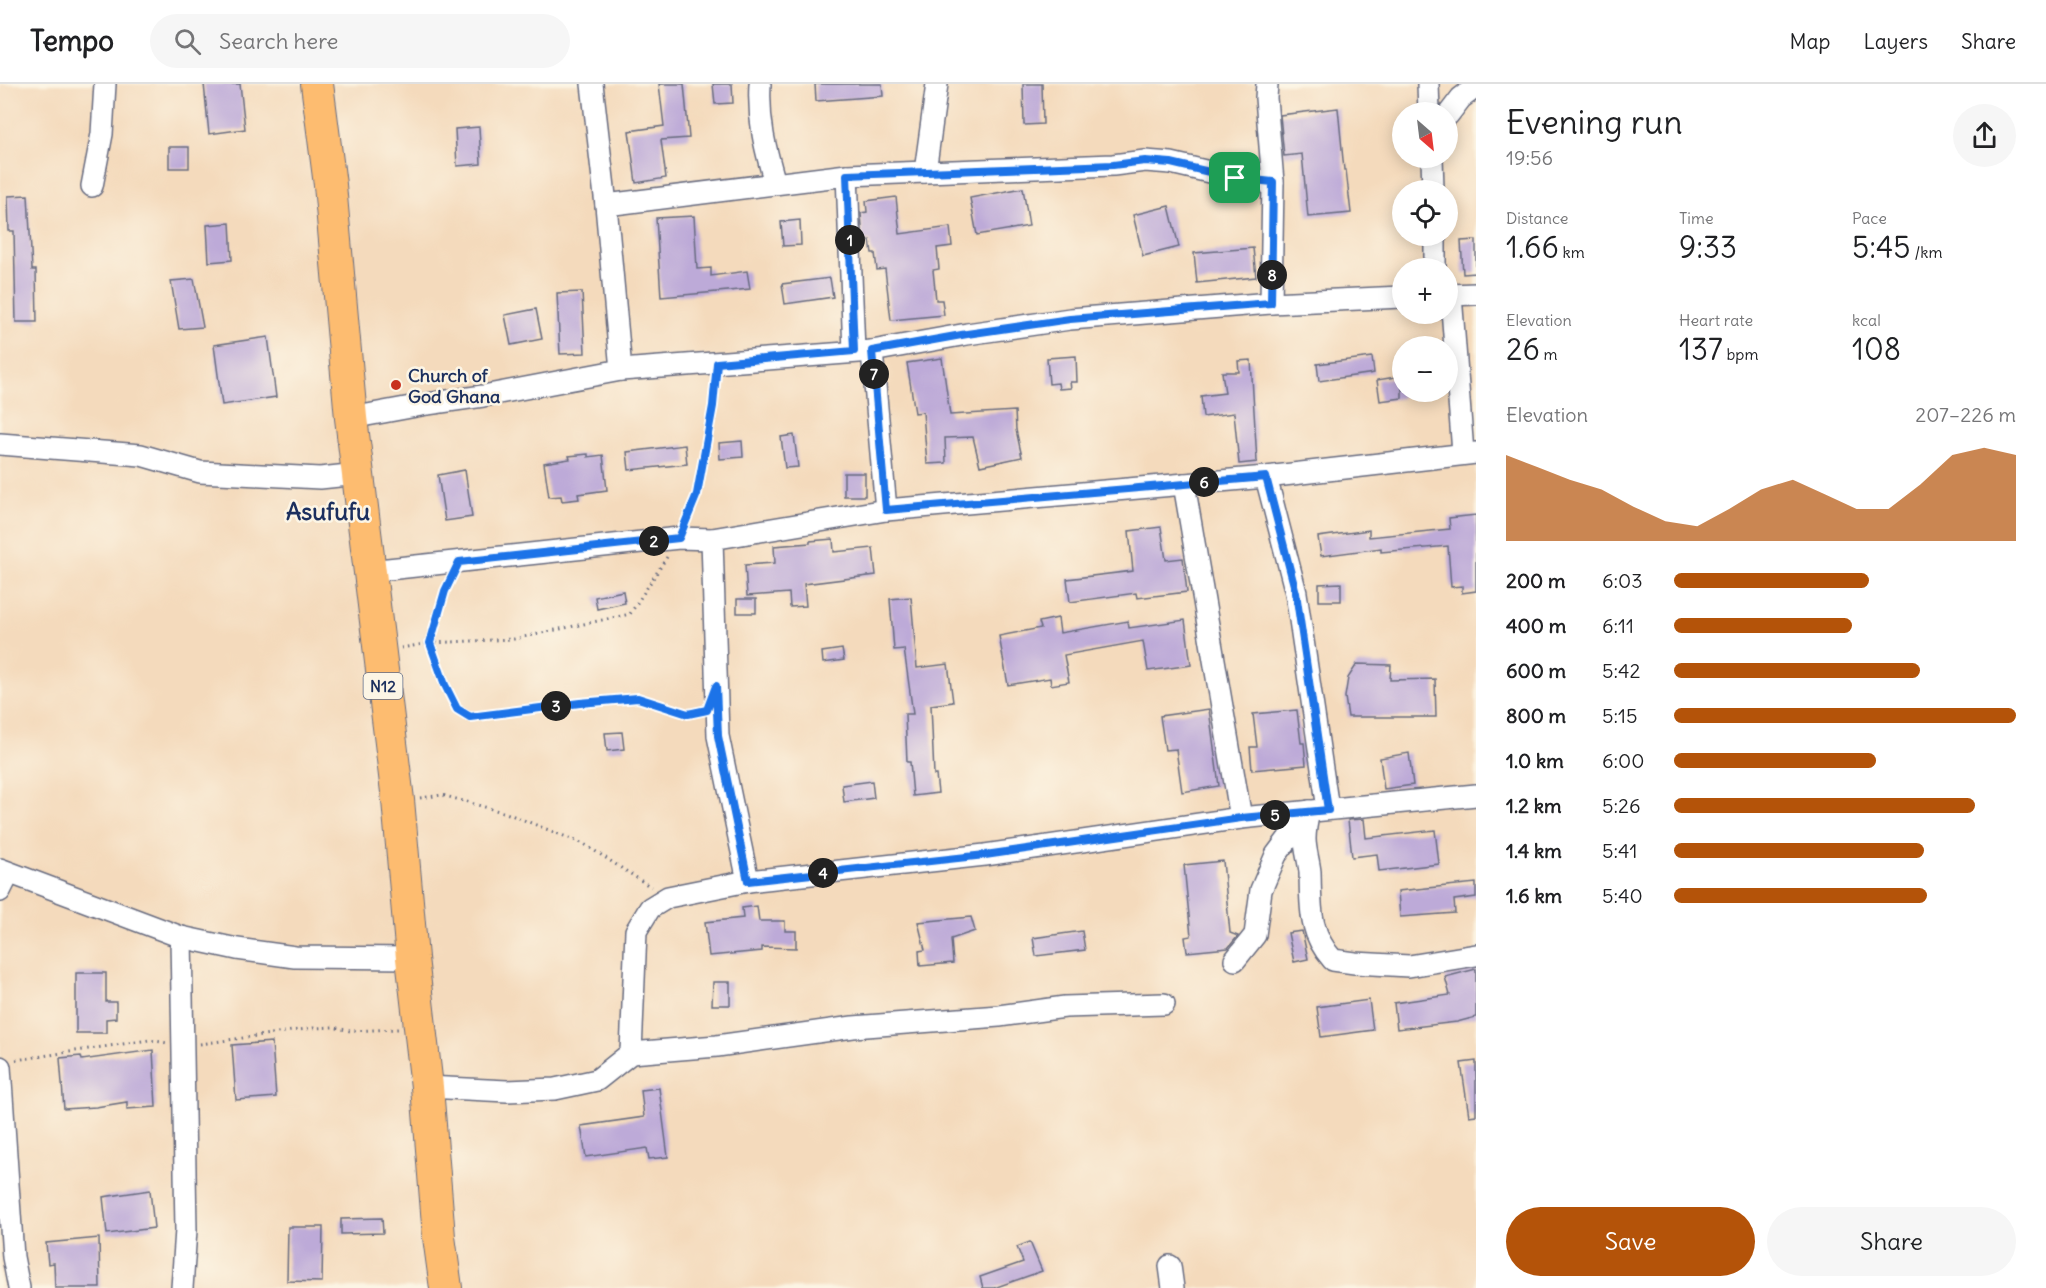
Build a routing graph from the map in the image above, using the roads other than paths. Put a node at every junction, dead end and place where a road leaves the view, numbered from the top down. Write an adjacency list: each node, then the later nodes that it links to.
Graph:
1 (105, 84): 15 (street)
2 (317, 84): 24 (highway, N12)
3 (592, 84): 16 (street)
4 (760, 84): 14 (street)
5 (937, 84): 11 (street)
6 (1267, 84): 13 (street)
7 (1428, 84): 9 (street)
8 (1476, 87): 10 (street)
9 (1429, 102)
10 (1458, 102)
11 (925, 172): 12 (street); 13 (street)
12 (847, 175): 14 (street); 22 (street)
13 (1273, 182): 20 (street)
14 (774, 183): 16 (street)
15 (92, 186)
16 (606, 205): 23 (street)
17 (1476, 294): 18 (street)
18 (1458, 295)
19 (1392, 297): 20 (street)
20 (1271, 303): 22 (street)
21 (1453, 324): 26 (street)
22 (863, 351): 23 (street); 30 (street)
23 (621, 370): 24 (street)
24 (351, 418): 27 (highway, N12)
25 (0, 444): 27 (street)
26 (1470, 453): 28 (street)
27 (358, 474): 32 (highway, N12)
28 (1266, 477): 29 (street); 34 (street)
29 (1184, 484): 30 (street); 35 (street)
30 (886, 510): 31 (street)
31 (712, 538): 32 (street); 37 (street)
32 (369, 571): 40 (highway, N12)
33 (1476, 795): 34 (street)
34 (1318, 810): 35 (street); 39 (street); 41 (street)
35 (1241, 818): 37 (street)
36 (3, 877): 38 (street)
37 (748, 881): 43 (street)
38 (181, 937): 40 (street); 48 (street)
39 (1476, 955)
40 (412, 958): 45 (highway, N12)
41 (1235, 960)
42 (1164, 1004): 43 (street)
43 (631, 1053): 45 (street)
44 (0, 1067): 47 (street)
45 (427, 1087): 49 (highway, N12)
46 (1170, 1266): 50 (street)
47 (19, 1288)
48 (182, 1288)
49 (446, 1288)
50 (1173, 1288)

